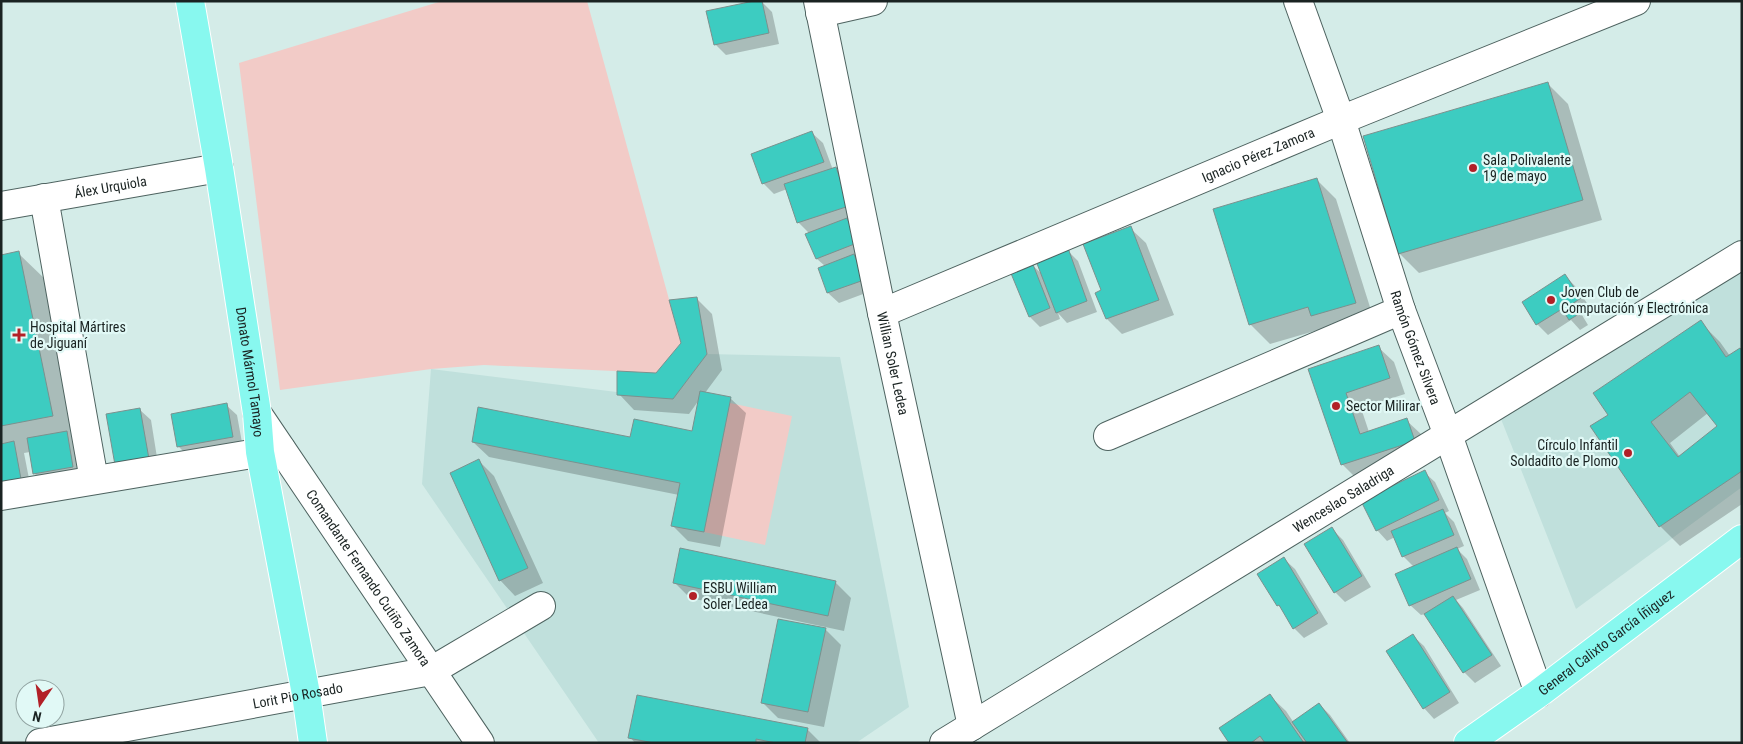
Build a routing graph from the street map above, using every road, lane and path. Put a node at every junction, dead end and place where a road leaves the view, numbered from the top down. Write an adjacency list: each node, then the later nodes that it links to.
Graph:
1 (190, 1): 7 (main road, Donato Mármol Tamayo)
2 (873, 1): 5 (street)
3 (1298, 1): 6 (street, Ramón Gómez Silvera)
4 (1636, 1): 6 (street, Ignacio Pérez Zamora)
5 (819, 7): 12 (street, Willian Soler Ledea)
6 (1341, 120): 11 (street, Ramón Gómez Silvera); 12 (street, Ignacio Pérez Zamora)
7 (219, 168): 8 (street, Álex Urquiola); 15 (main road, Donato Mármol Tamayo)
8 (44, 198): 9 (street, Álex Urquiola); 16 (street)
9 (1, 206)
10 (1742, 255): 13 (street, Wenceslao Saladriga)
11 (1401, 310): 13 (street, Ramón Gómez Silvera); 14 (street)
12 (882, 313): 23 (street, Willian Soler Ledea)
13 (1448, 435): 21 (street, Ramón Gómez Silvera); 23 (street, Wenceslao Saladriga)
14 (1108, 436)
15 (270, 451): 16 (street); 20 (street, Comandante Fernando Cutiño Zamora); 22 (main road, Donato Mármol Tamayo)
16 (94, 480): 17 (street)
17 (1, 496)
18 (1742, 539): 21 (main road, General Calixto García Íñiguez)
19 (541, 606): 20 (street, Lorit Pio Rosado)
20 (431, 671): 22 (street, Lorit Pio Rosado); 27 (street, Comandante Fernando Cutiño Zamora)
21 (1539, 693): 24 (main road, General Calixto García Íñiguez)
22 (306, 694): 25 (street, Lorit Pio Rosado); 26 (main road, Donato Mármol Tamayo)
23 (972, 726): 28 (street, Wenceslao Saladriga)
24 (1474, 741)
25 (40, 743)
26 (313, 743)
27 (480, 743)
28 (944, 743)

